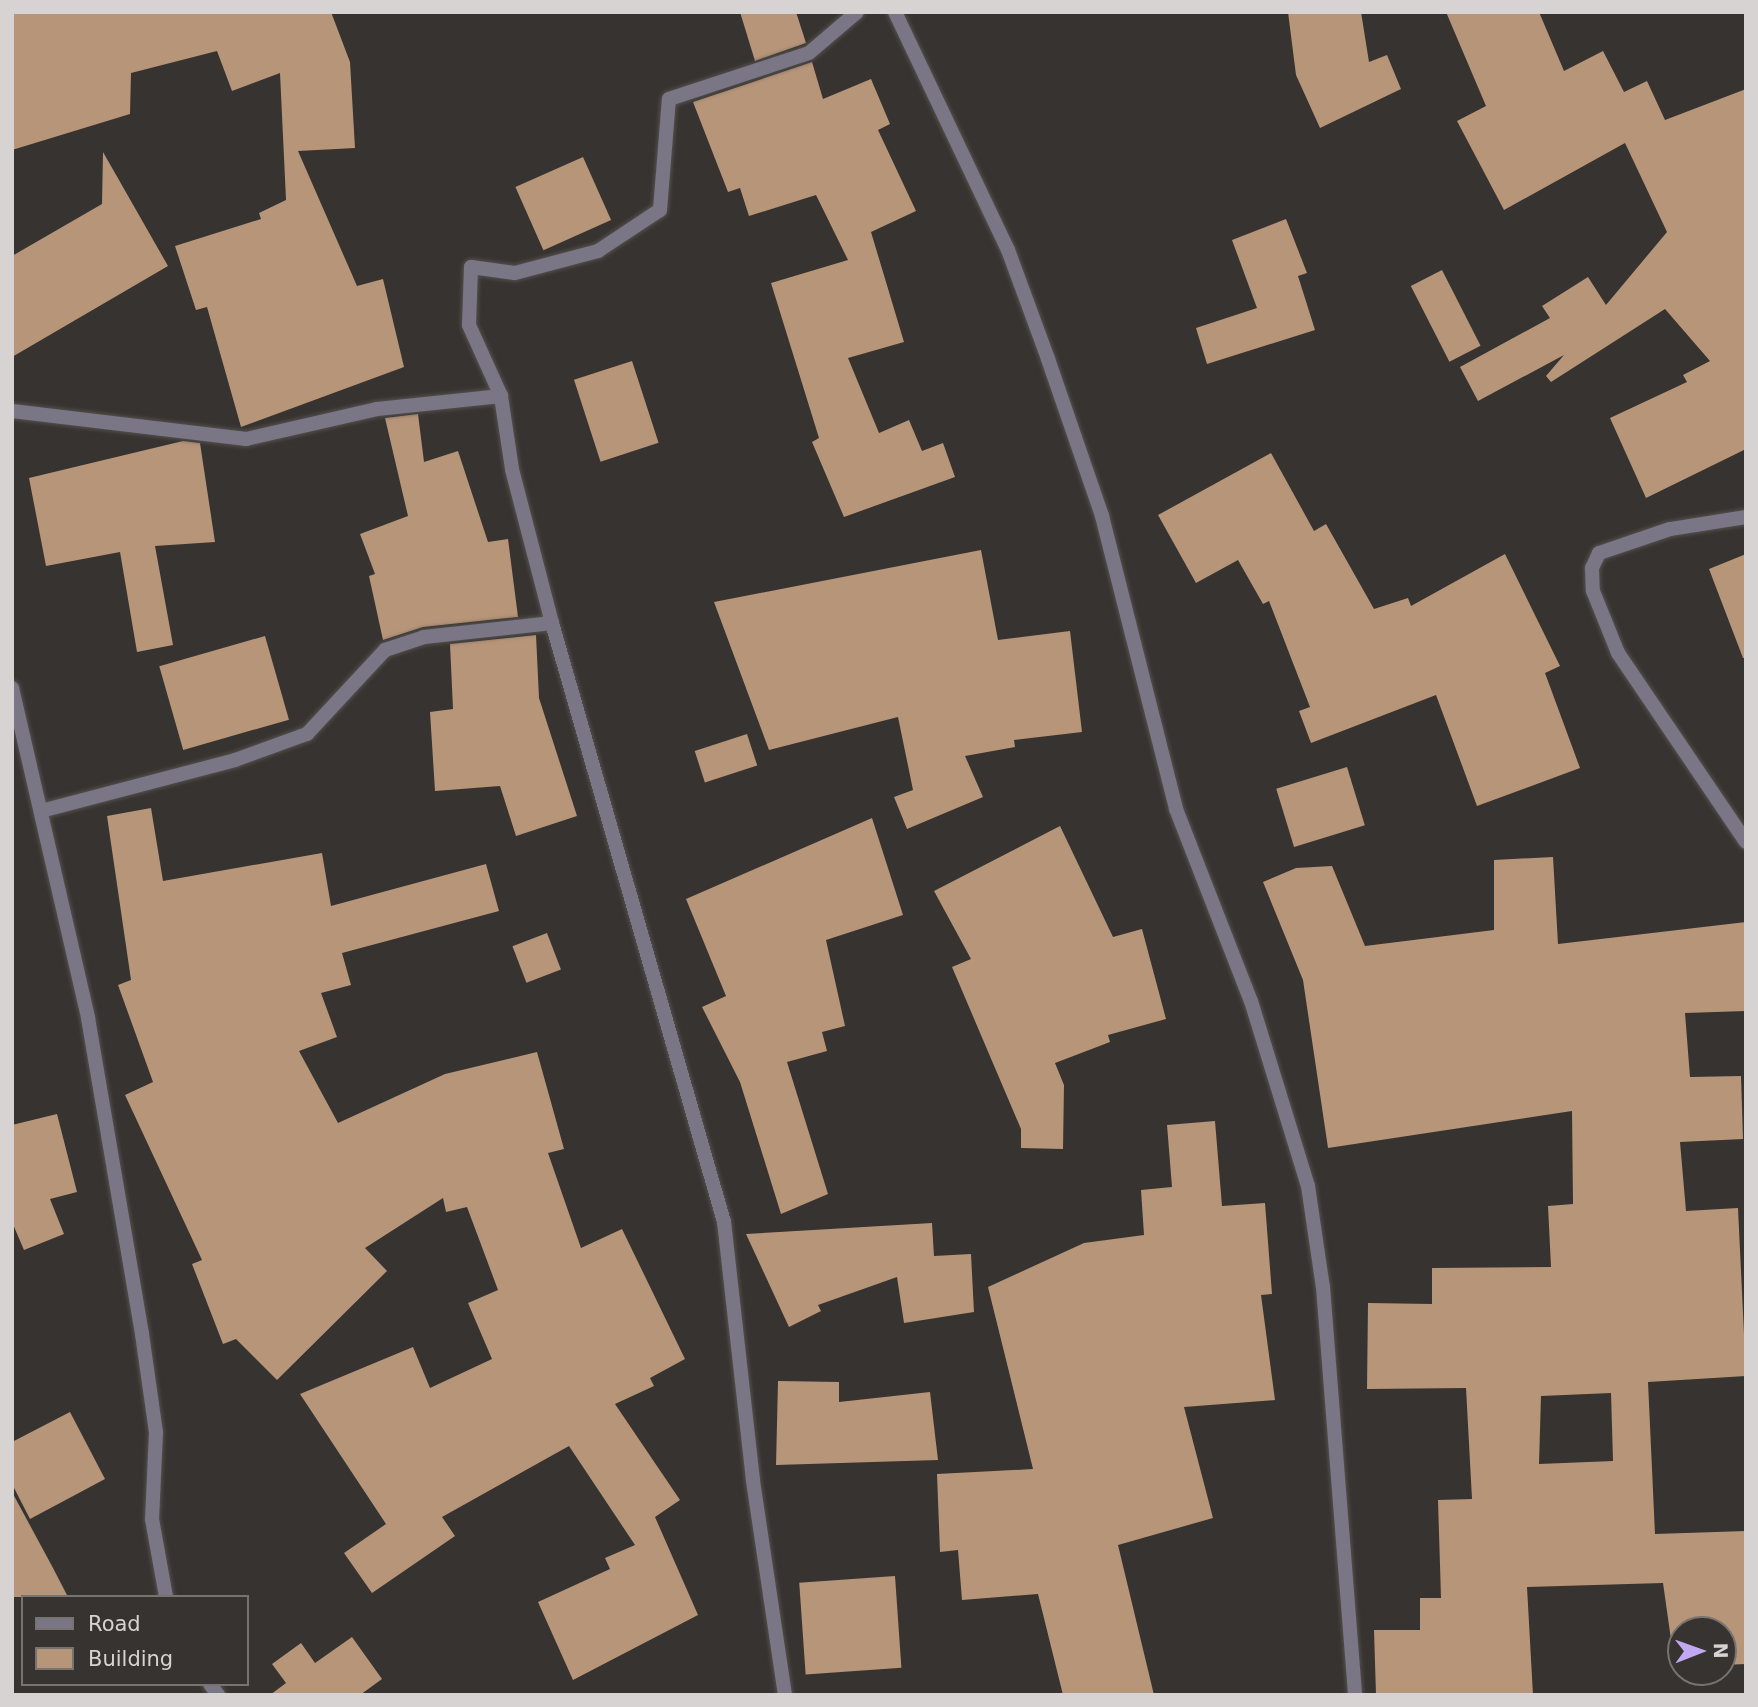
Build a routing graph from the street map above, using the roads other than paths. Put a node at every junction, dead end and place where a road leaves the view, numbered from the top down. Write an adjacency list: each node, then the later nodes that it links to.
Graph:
1 (857, 12): 3 (street)
2 (895, 12): 12 (street)
3 (501, 396): 4 (street); 6 (street)
4 (12, 411)
5 (1746, 517): 9 (street)
6 (552, 623): 8 (street); 11 (street)
7 (12, 688): 8 (street)
8 (41, 811): 10 (street)
9 (1746, 842)
10 (166, 1595)
11 (785, 1695)
12 (1355, 1695)

